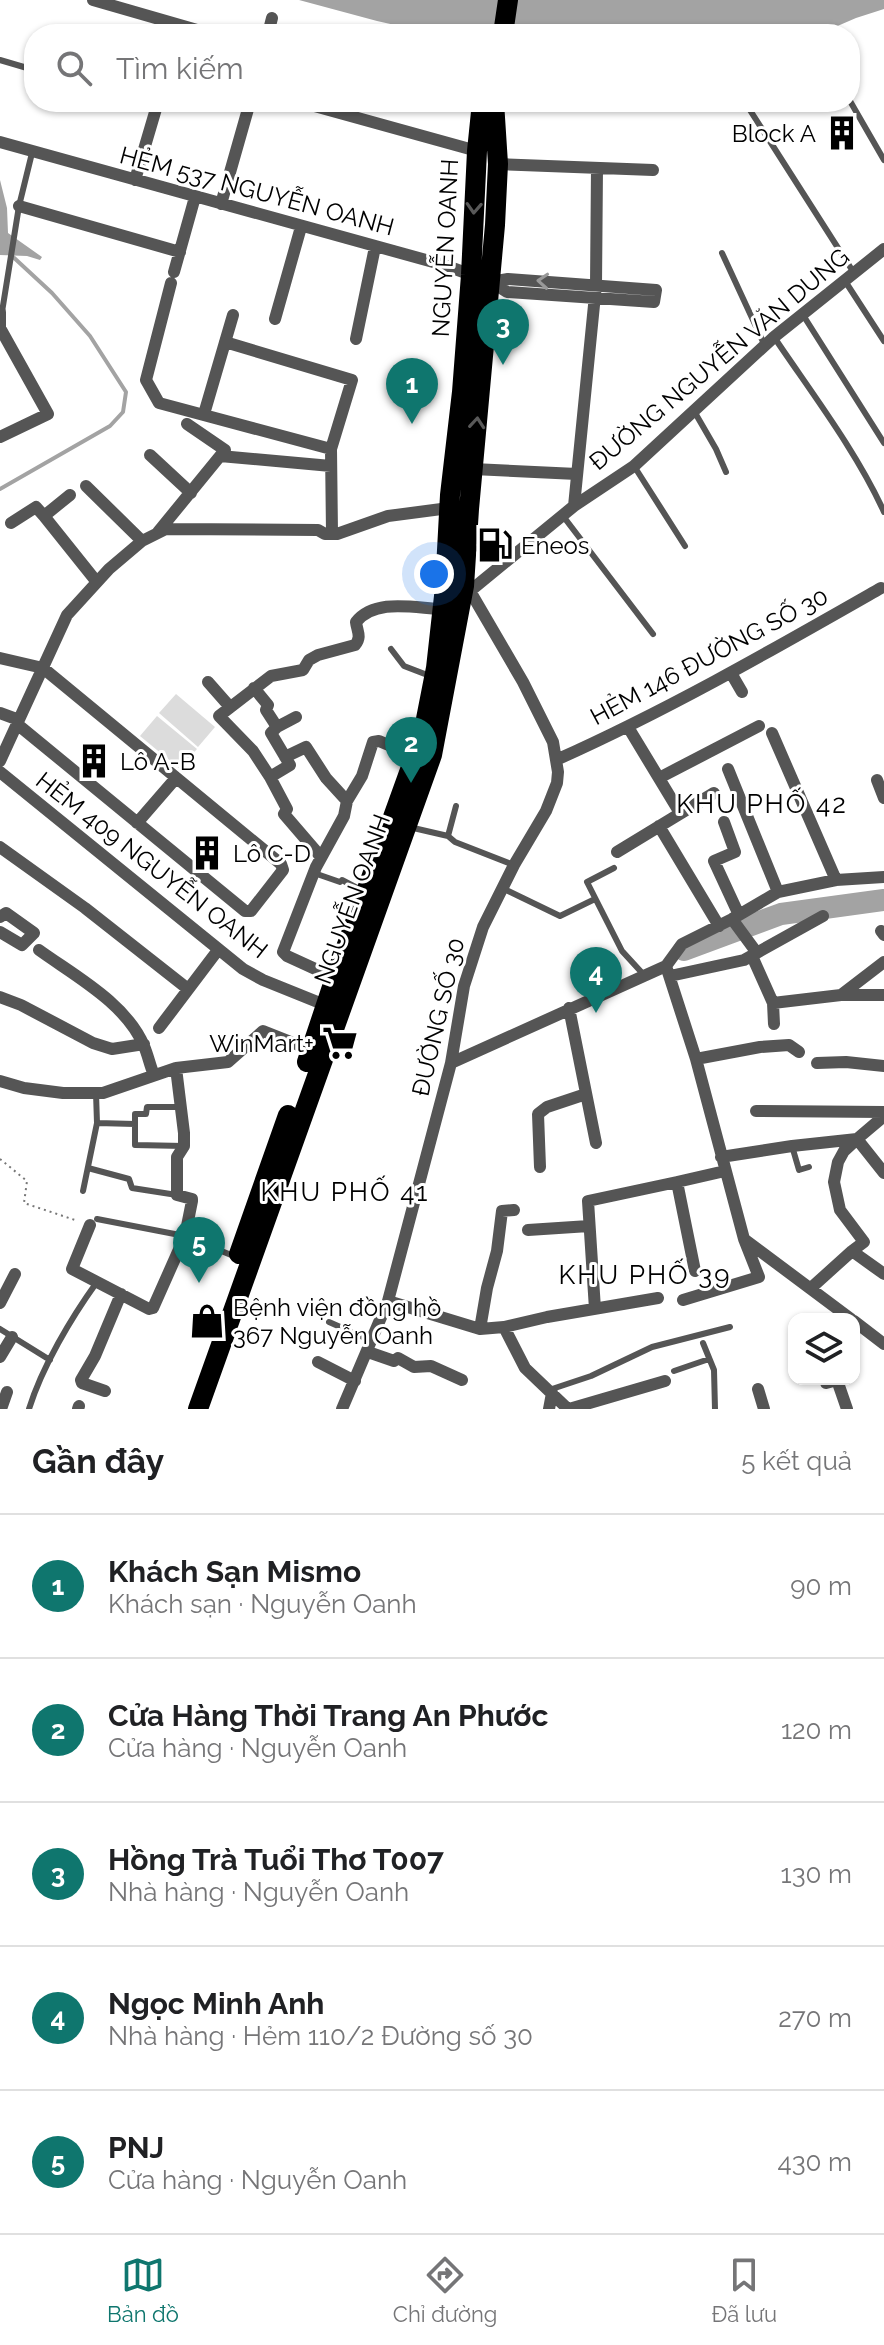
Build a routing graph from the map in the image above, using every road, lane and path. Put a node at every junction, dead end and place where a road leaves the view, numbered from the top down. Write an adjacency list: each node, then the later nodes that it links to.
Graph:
1 (93, 0): 5 (street)
2 (498, 0): 7 (main road)
3 (508, 0): 8 (main road)
4 (272, 18): 6 (street)
5 (164, 24)
6 (270, 24)
7 (494, 24)
8 (504, 24)
9 (0, 60): 10 (lane)
10 (24, 67)
11 (153, 112): 25 (street)
12 (247, 112): 27 (street)
13 (340, 112): 19 (street)
14 (481, 112): 19 (main road, NGUYỄN OANH)
15 (495, 112): 22 (main road, NGUYỄN OANH)
16 (751, 112): 35 (lane)
17 (856, 112): 21 (lane)
18 (0, 142): 20 (street, HẺM 537 NGUYỄN OANH)
19 (477, 151): 34 (main road, NGUYỄN OANH, one-way to 34)
20 (32, 153): 25 (street, HẺM 537 NGUYỄN OANH); 28 (lane)
21 (884, 160)
22 (498, 164): 23 (street); 36 (main road, NGUYỄN OANH)
23 (597, 168): 24 (street); 37 (street)
24 (653, 170)
25 (135, 180): 26 (street, HẺM 537 NGUYỄN OANH)
26 (195, 197): 27 (street, HẺM 537 NGUYỄN OANH); 32 (street)
27 (221, 204): 29 (street, HẺM 537 NGUYỄN OANH)
28 (19, 209): 32 (street); 38 (lane)
29 (301, 227): 30 (street, HẺM 537 NGUYỄN OANH); 41 (street)
30 (375, 247): 34 (street, HẺM 537 NGUYỄN OANH); 43 (street)
31 (884, 249): 35 (street, ĐƯỜNG NGUYỄN VĂN DUNG)
32 (180, 252): 48 (street)
33 (722, 253): 46 (lane)
34 (471, 275): 36 (street, HẺM 537 NGUYỄN OANH); 64 (main road, NGUYỄN OANH)
35 (850, 277): 40 (street, ĐƯỜNG NGUYỄN VĂN DUNG); 44 (lane)
36 (491, 282): 37 (street); 57 (main road, NGUYỄN OANH, one-way to 36)
37 (595, 291): 59 (street)
38 (1, 312): 42 (street)
39 (233, 315): 45 (street)
40 (803, 315): 46 (street, ĐƯỜNG NGUYỄN VĂN DUNG); 51 (lane)
41 (275, 319)
42 (0, 327): 50 (street)
43 (356, 339)
44 (884, 341)
45 (225, 342): 48 (street); 52 (street)
46 (770, 342): 47 (street, ĐƯỜNG NGUYỄN VĂN DUNG); 65 (lane)
47 (694, 411): 56 (street, ĐƯỜNG NGUYỄN VĂN DUNG); 58 (lane)
48 (204, 414): 52 (street)
49 (187, 424): 54 (street)
50 (0, 437)
51 (884, 443)
52 (331, 449): 55 (street)
53 (150, 455): 61 (street)
54 (220, 456): 55 (street); 61 (street)
55 (331, 466): 70 (street)
56 (634, 466): 63 (street, ĐƯỜNG NGUYỄN VĂN DUNG); 72 (lane)
57 (473, 469): 59 (street); 64 (main road, NGUYỄN OANH)
58 (726, 472)
59 (577, 474): 63 (street)
60 (86, 486): 71 (street)
61 (191, 493): 69 (street)
62 (70, 495): 67 (street)
63 (574, 506): 66 (street, ĐƯỜNG NGUYỄN VĂN DUNG)
64 (459, 508): 70 (street); 74 (main road, NGUYỄN OANH); 74 (main road, NGUYỄN OANH)
65 (884, 512)
66 (562, 515): 74 (street, ĐƯỜNG NGUYỄN VĂN DUNG); 77 (lane)
67 (44, 516): 68 (street); 73 (street)
68 (11, 523)
69 (158, 532): 70 (street); 71 (street)
70 (328, 534)
71 (142, 541): 73 (street)
72 (685, 546)
73 (96, 581): 80 (street)
74 (460, 587): 76 (main road, NGUYỄN OANH); 96 (street, ĐƯỜNG SỐ 30); 111 (main road, NGUYỄN OANH)
75 (881, 588): 81 (street, HẺM 146 ĐƯỜNG SỐ 30)
76 (442, 609): 82 (main road, NGUYỄN OANH); 84 (street)
77 (653, 634)
78 (391, 649): 82 (lane)
79 (0, 658): 80 (street)
80 (43, 668): 89 (street); 101 (street)
81 (731, 673): 85 (street); 92 (street, HẺM 146 ĐƯỜNG SỐ 30)
82 (434, 677): 94 (main road, NGUYỄN OANH)
83 (208, 682): 86 (street)
84 (254, 688): 86 (street); 91 (street)
85 (742, 692)
86 (230, 707): 100 (street)
87 (0, 713): 89 (street)
88 (296, 717): 91 (street)
89 (18, 722): 97 (street); 110 (street)
90 (759, 726): 102 (street)
91 (277, 727): 95 (street)
92 (628, 727): 96 (street, HẺM 146 ĐƯỜNG SỐ 30); 102 (street)
93 (772, 733): 121 (street)
94 (415, 756): 106 (street); 124 (main road, NGUYỄN OANH)
95 (285, 757): 100 (street); 106 (street)
96 (556, 760): 117 (street, ĐƯỜNG SỐ 30)
97 (0, 761)
98 (728, 769): 123 (street)
99 (0, 772): 132 (street, HẺM 409 NGUYỄN OANH)
100 (270, 777): 116 (street)
101 (176, 778): 110 (street); 110 (street)
102 (659, 778): 108 (street)
103 (877, 780): 105 (street)
104 (714, 793): 108 (street)
105 (884, 798)
106 (347, 801): 116 (street)
107 (456, 806): 113 (lane)
108 (680, 813): 112 (street)
109 (724, 822): 128 (street)
110 (137, 823)
111 (406, 826): 113 (lane); 223 (main road, NGUYỄN OANH)
112 (659, 826): 115 (street); 129 (street)
113 (448, 836): 117 (lane)
114 (0, 847): 138 (street)
115 (617, 852)
116 (321, 857): 119 (street)
117 (514, 865): 122 (street, ĐƯỜNG SỐ 30)
118 (614, 868): 125 (lane)
119 (313, 877): 124 (lane); 137 (street)
120 (884, 877): 121 (street)
121 (836, 880): 123 (street)
122 (502, 888): 125 (lane); 151 (street, ĐƯỜNG SỐ 30)
123 (778, 892): 128 (street)
124 (367, 893): 137 (main road, NGUYỄN OANH)
125 (595, 899): 136 (lane)
126 (823, 916): 133 (street)
127 (0, 917): 130 (street)
128 (738, 924): 129 (street); 133 (street)
129 (719, 926): 135 (street)
130 (0, 932)
131 (39, 950): 147 (street)
132 (218, 950): 138 (street); 143 (street, HẺM 409 NGUYỄN OANH)
133 (754, 954): 135 (street); 142 (street)
134 (884, 962): 139 (street)
135 (668, 971): 136 (street); 150 (street)
136 (644, 975): 144 (street)
137 (335, 978): 143 (main road, NGUYỄN OANH)
138 (188, 989): 146 (street)
139 (841, 995): 140 (street); 142 (street)
140 (884, 995)
141 (0, 997): 147 (street)
142 (773, 1003): 145 (street)
143 (325, 1005): 148 (main road, NGUYỄN OANH)
144 (569, 1008): 151 (street); 158 (street)
145 (774, 1024)
146 (159, 1028)
147 (144, 1044): 155 (street)
148 (311, 1050): 154 (street); 185 (main road, NGUYỄN OANH)
149 (799, 1052): 150 (street)
150 (696, 1059): 168 (street)
151 (451, 1063): 194 (street, ĐƯỜNG SỐ 30)
152 (817, 1063): 153 (street)
153 (884, 1066)
154 (176, 1068): 155 (street); 159 (street)
155 (154, 1075): 157 (street)
156 (0, 1081): 157 (street)
157 (100, 1093): 162 (lane)
158 (586, 1094): 165 (street); 170 (street)
159 (182, 1107): 163 (lane); 166 (street)
160 (756, 1111): 161 (street)
161 (884, 1114): 164 (street)
162 (97, 1123): 163 (lane); 172 (lane)
163 (135, 1124): 166 (lane)
164 (857, 1139): 167 (street); 174 (street); 184 (street)
165 (596, 1143)
166 (184, 1146): 177 (street)
167 (792, 1146): 168 (street); 171 (lane)
168 (721, 1157): 173 (street)
169 (0, 1159): 179 (path)
170 (540, 1167)
171 (809, 1167)
172 (88, 1168): 176 (lane); 177 (lane)
173 (725, 1171): 175 (street); 183 (street)
174 (884, 1173)
175 (677, 1182): 180 (street); 186 (street)
176 (83, 1191)
177 (177, 1195): 182 (street)
178 (514, 1210): 203 (street)
179 (94, 1222): 182 (lane); 189 (street)
180 (589, 1226): 181 (street); 196 (street)
181 (528, 1230)
182 (185, 1236): 185 (lane); 191 (street)
183 (744, 1239): 190 (street); 193 (street)
184 (852, 1251): 188 (street); 190 (street)
185 (238, 1258): 222 (main road, NGUYỄN OANH)
186 (695, 1271)
187 (15, 1274): 195 (street)
188 (884, 1274)
189 (97, 1282): 191 (street); 210 (lane)
190 (811, 1288): 197 (street)
191 (121, 1294): 217 (street)
192 (658, 1298): 196 (street)
193 (683, 1300)
194 (388, 1301): 203 (street); 207 (street, ĐƯỜNG SỐ 30)
195 (0, 1303)
196 (595, 1309): 200 (street)
197 (843, 1313)
198 (329, 1322): 207 (lane)
199 (860, 1326): 206 (street)
200 (504, 1327): 203 (street); 219 (street)
201 (730, 1327): 219 (lane)
202 (0, 1329): 204 (lane)
203 (480, 1329)
204 (12, 1337): 208 (street); 210 (lane)
205 (703, 1343): 209 (lane)
206 (884, 1344)
207 (370, 1347): 213 (street); 214 (street, ĐƯỜNG SỐ 30)
208 (0, 1357)
209 (709, 1359): 212 (lane); 227 (lane)
210 (50, 1360): 221 (lane)
211 (318, 1362): 214 (street)
212 (669, 1376): 226 (street)
213 (462, 1380)
214 (355, 1381): 224 (street, ĐƯỜNG SỐ 30)
215 (839, 1385): 229 (street)
216 (758, 1389): 228 (street)
217 (105, 1391)
218 (7, 1392): 220 (street)
219 (550, 1392): 225 (street); 226 (street)
220 (1, 1409)
221 (29, 1409)
222 (185, 1409)
223 (198, 1409)
224 (342, 1409)
225 (549, 1409)
226 (568, 1409)
227 (715, 1409)
228 (764, 1409)
229 (847, 1409)

